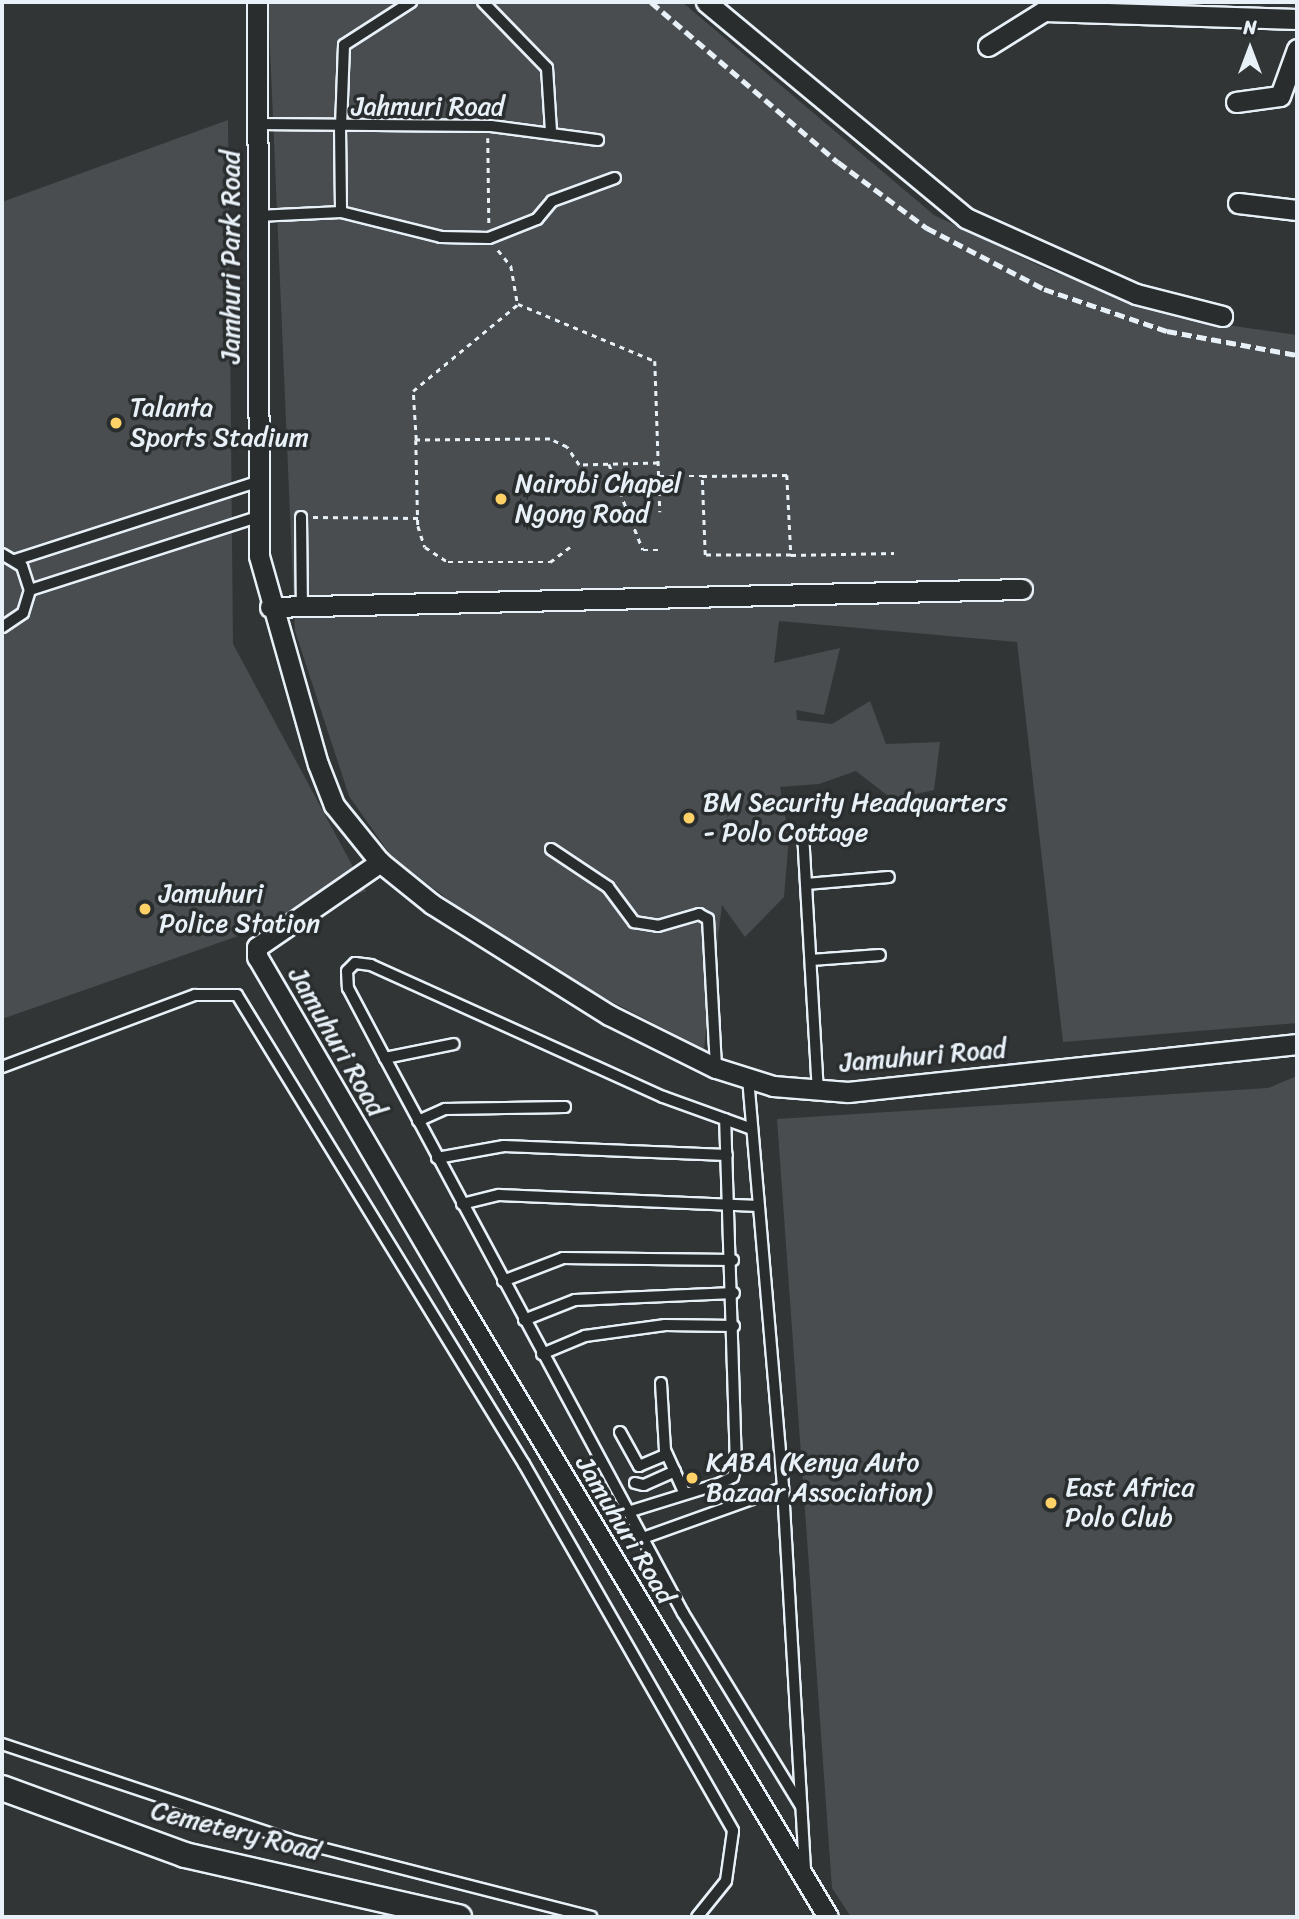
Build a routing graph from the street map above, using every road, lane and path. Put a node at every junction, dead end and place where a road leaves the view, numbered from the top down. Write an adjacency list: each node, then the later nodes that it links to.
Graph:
1 (257, 2): 10 (street, Jamhuri Park Road)
2 (411, 2): 12 (lane)
3 (483, 2): 13 (lane)
4 (706, 2): 22 (street)
5 (1036, 7): 6 (street); 7 (street)
6 (1297, 19)
7 (988, 46)
8 (1297, 49): 9 (street)
9 (1236, 102)
10 (257, 124): 12 (lane, Jahmuri Road); 19 (street, Jamhuri Park Road)
11 (488, 126): 12 (lane, Jahmuri Road); 13 (lane, Jahmuri Road); 20 (path)
12 (341, 127): 18 (lane)
13 (551, 131): 14 (lane, Jahmuri Road)
14 (598, 140)
15 (615, 178): 20 (lane)
16 (1238, 203): 17 (street)
17 (1297, 210)
18 (341, 212): 19 (lane); 20 (lane)
19 (257, 216): 28 (street, Jamhuri Park Road)
20 (489, 238): 21 (path)
21 (518, 304): 23 (path); 24 (path)
22 (1222, 316)
23 (416, 440): 25 (path); 32 (path)
24 (658, 463): 25 (path); 26 (path)
25 (608, 464): 34 (path)
26 (659, 476): 27 (path); 29 (path)
27 (702, 476): 37 (path); 37 (path)
28 (257, 482): 30 (street, Jamhuri Park Road); 38 (lane)
29 (660, 512)
30 (257, 517): 40 (lane); 42 (street, Jamhuri Park Road)
31 (301, 517): 32 (path); 41 (lane)
32 (418, 518): 33 (path)
33 (570, 547)
34 (663, 550)
35 (894, 553): 37 (path)
36 (2, 554): 38 (lane)
37 (791, 555)
38 (15, 560): 40 (lane)
39 (1022, 589): 41 (street)
40 (30, 590): 43 (lane)
41 (302, 606): 42 (street)
42 (270, 607): 46 (street, Jamhuri Park Road)
43 (2, 627)
44 (803, 833): 48 (lane)
45 (551, 849): 55 (lane)
46 (380, 862): 55 (street, Jamuhuri Road); 85 (street, Jamuhuri Road)
47 (889, 877): 48 (lane)
48 (806, 884): 50 (lane)
49 (880, 955): 50 (lane)
50 (811, 960): 57 (lane)
51 (454, 1044): 53 (lane)
52 (1297, 1044): 57 (street, Jamuhuri Road)
53 (385, 1059): 59 (lane); 60 (lane)
54 (2, 1067): 88 (lane)
55 (716, 1068): 56 (street, Jamuhuri Road)
56 (748, 1078): 57 (street, Jamuhuri Road); 61 (lane)
57 (818, 1091)
58 (565, 1107): 60 (lane)
59 (724, 1119): 61 (lane); 62 (lane)
60 (418, 1121): 63 (lane)
61 (752, 1129): 65 (lane)
62 (727, 1155): 63 (lane); 66 (lane)
63 (437, 1158): 64 (lane)
64 (462, 1204): 66 (lane); 68 (lane)
65 (759, 1206): 66 (lane); 78 (lane)
66 (730, 1207): 67 (lane)
67 (733, 1260): 68 (lane); 69 (lane)
68 (503, 1281): 70 (lane)
69 (734, 1293): 70 (lane); 71 (lane)
70 (524, 1320): 72 (lane)
71 (734, 1326): 72 (lane); 79 (lane)
72 (542, 1354): 80 (lane)
73 (661, 1383): 75 (lane)
74 (620, 1432): 75 (lane)
75 (667, 1454): 76 (lane)
76 (675, 1471): 77 (lane); 79 (lane)
77 (635, 1483)
78 (783, 1488): 81 (lane); 84 (lane)
79 (685, 1494): 80 (lane)
80 (628, 1512): 81 (lane)
81 (643, 1538): 84 (lane)
82 (2, 1744): 87 (lane)
83 (2, 1788): 86 (street, Cemetery Road)
84 (802, 1806): 85 (lane)
85 (806, 1883): 89 (street, Jamuhuri Road)
86 (459, 1917)
87 (591, 1917)
88 (697, 1917)
89 (828, 1917)

